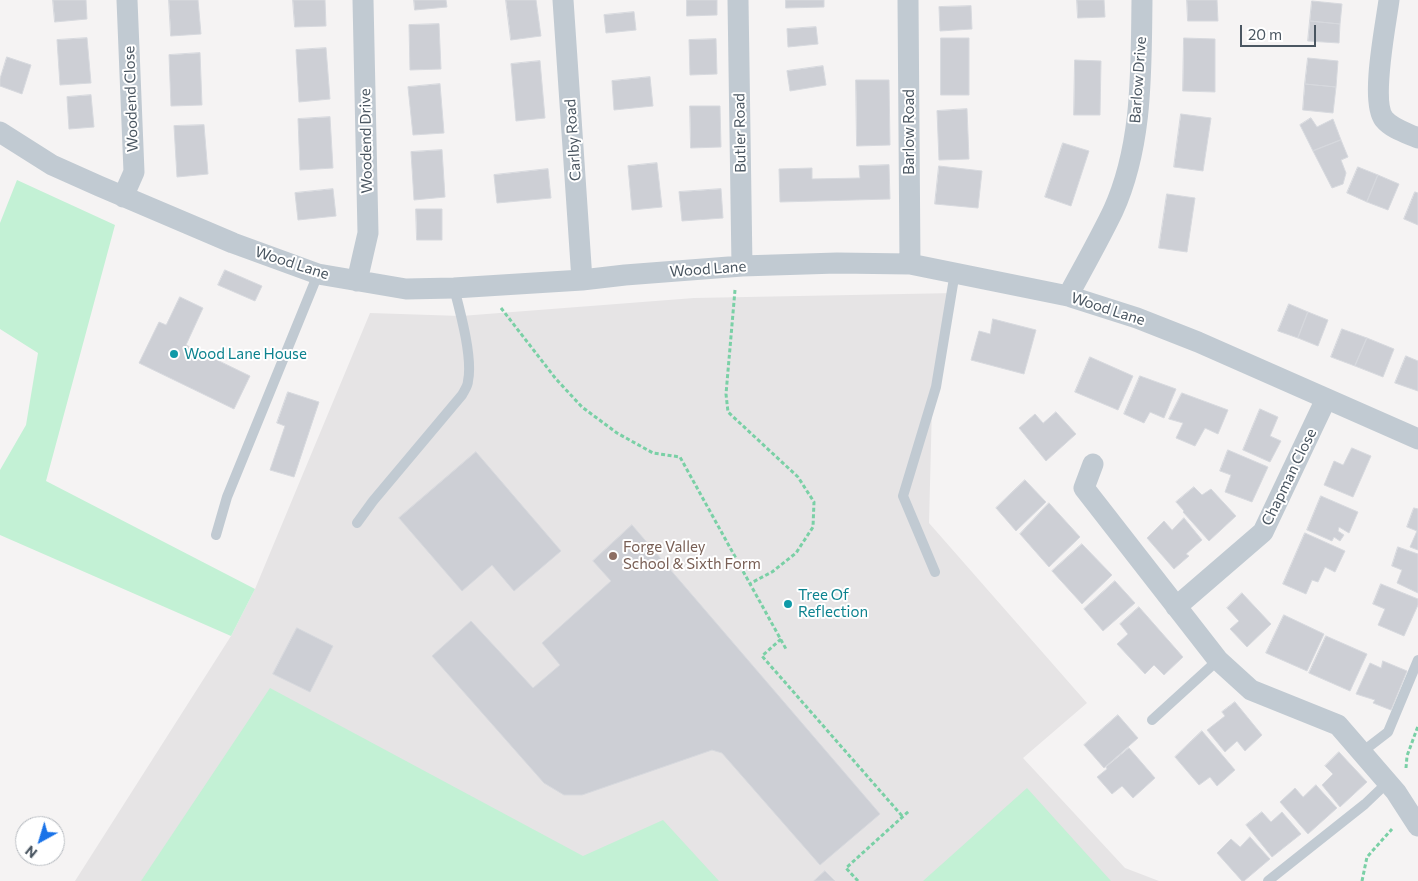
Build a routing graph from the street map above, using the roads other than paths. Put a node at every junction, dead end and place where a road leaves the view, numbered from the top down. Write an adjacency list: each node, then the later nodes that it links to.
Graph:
1 (127, 0): 10 (street, Woodend Close)
2 (363, 0): 16 (street, Woodend Drive)
3 (563, 0): 15 (street, Carlby Road)
4 (738, 0): 12 (street, Butler Road)
5 (908, 0): 11 (street, Barlow Road)
6 (1142, 0): 18 (street, Barlow Drive)
7 (1389, 0): 9 (street)
8 (0, 132): 10 (street, Wood Lane)
9 (1418, 138)
10 (123, 196): 14 (street, Wood Lane)
11 (910, 264): 12 (street, Wood Lane); 13 (street, Wood Lane)
12 (742, 266): 15 (street, Wood Lane)
13 (955, 272): 18 (street, Wood Lane); 24 (lane)
14 (318, 274): 16 (street, Wood Lane); 23 (lane)
15 (582, 280): 17 (street, Wood Lane)
16 (357, 281): 17 (street, Wood Lane)
17 (454, 288): 22 (lane)
18 (1068, 296): 19 (street, Wood Lane)
19 (1326, 399): 20 (street, Wood Lane); 25 (street, Chapman Close)
20 (1418, 439)
21 (1093, 464): 25 (street)
22 (357, 523)
23 (216, 535)
24 (935, 572)
25 (1176, 607): 26 (street)
26 (1218, 660): 28 (lane); 29 (street)
27 (1418, 660): 29 (lane)
28 (1152, 720)
29 (1362, 752): 30 (street)
30 (1397, 778): 31 (street); 32 (lane)
31 (1415, 822)
32 (1268, 881)

